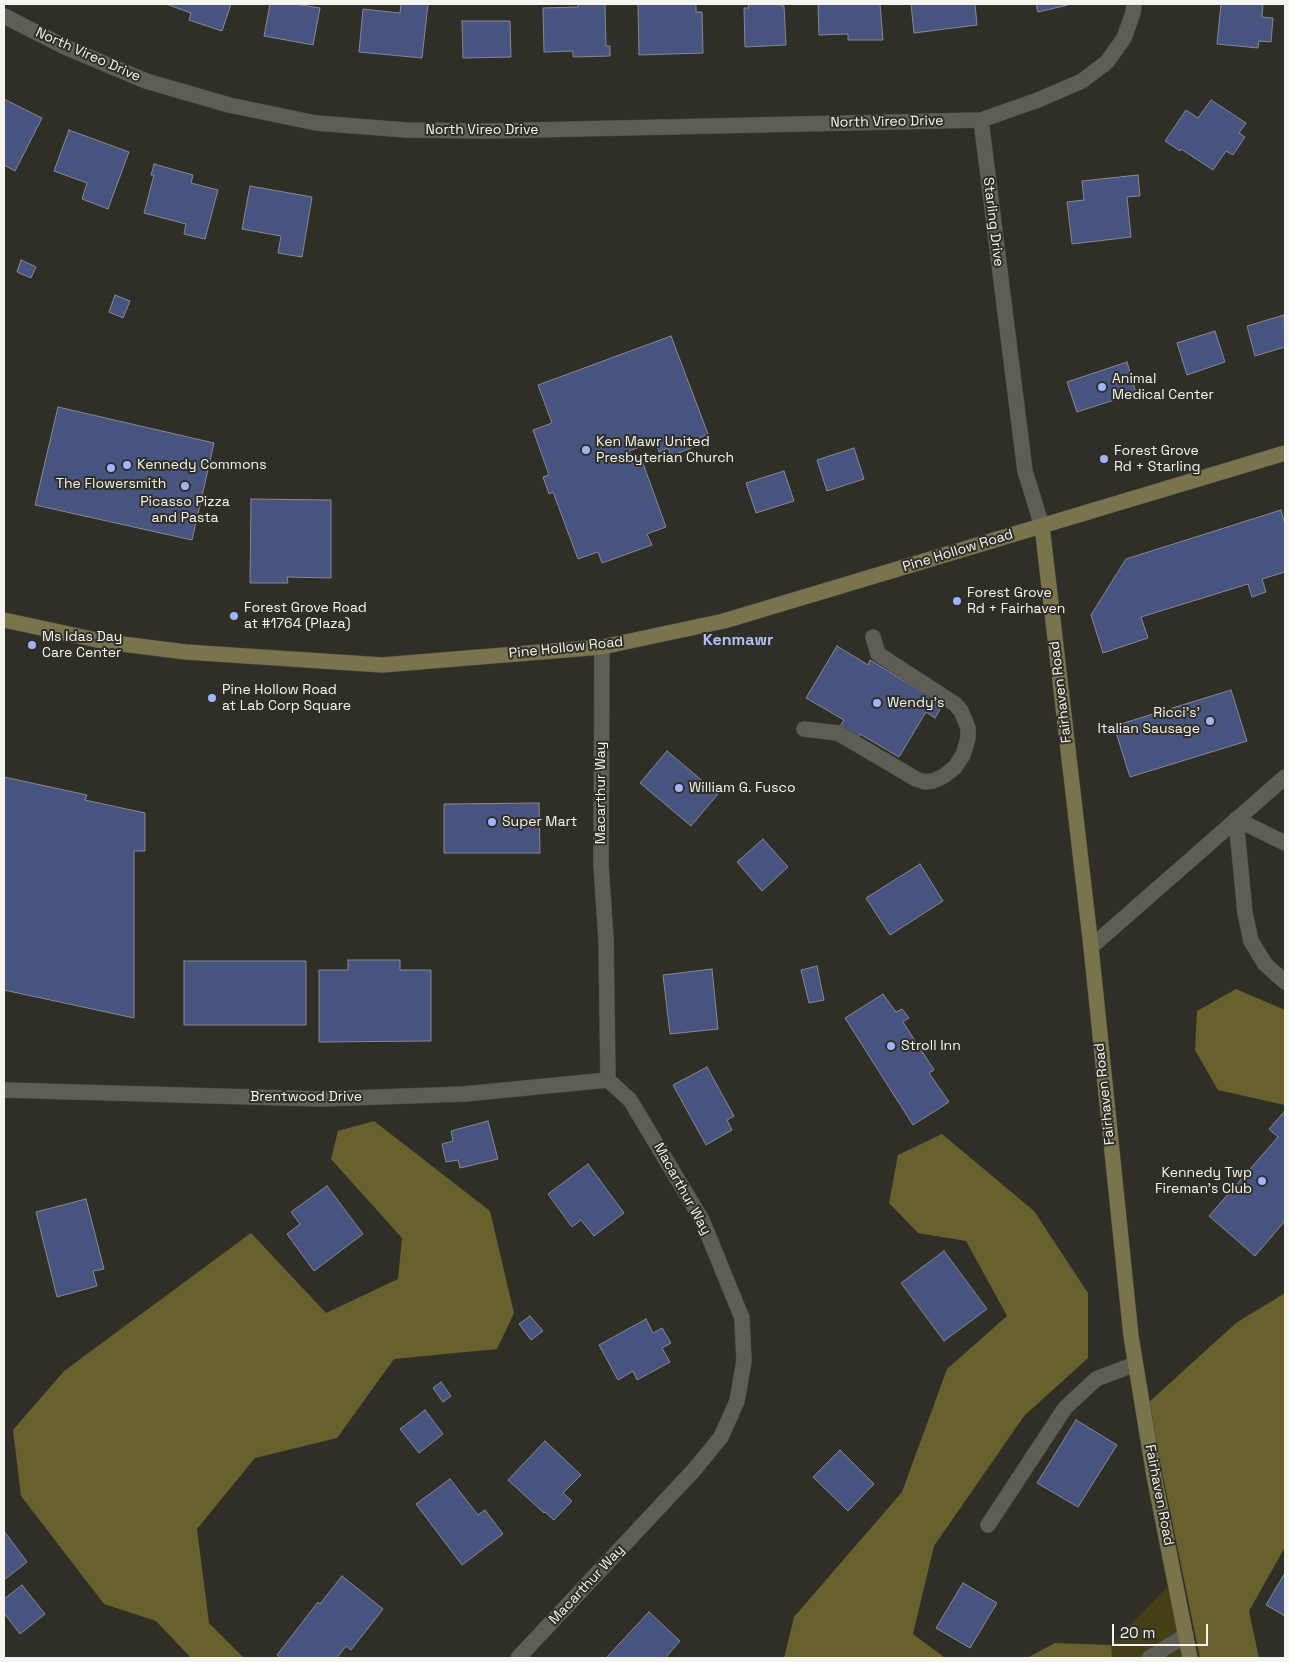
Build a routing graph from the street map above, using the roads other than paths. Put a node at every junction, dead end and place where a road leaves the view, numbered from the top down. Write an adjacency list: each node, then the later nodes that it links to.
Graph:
1 (1134, 4): 3 (street)
2 (4, 16): 3 (street, North Vireo Drive)
3 (981, 120): 5 (street, Starling Drive)
4 (1285, 452): 5 (street, Pine Hollow Road)
5 (1042, 526): 8 (street, Pine Hollow Road); 13 (street, Fairhaven Road)
6 (4, 620): 8 (street, Pine Hollow Road)
7 (872, 637): 9 (street)
8 (602, 648): 15 (street, Macarthur Way)
9 (804, 729)
10 (1285, 777): 11 (street)
11 (1236, 819): 12 (street); 13 (street); 14 (street)
12 (1285, 843)
13 (1091, 947): 17 (street, Fairhaven Road)
14 (1285, 982)
15 (608, 1080): 16 (street, Brentwood Drive); 20 (street, Macarthur Way)
16 (4, 1090)
17 (1135, 1364): 18 (street); 19 (street, Fairhaven Road)
18 (988, 1525)
19 (1186, 1636): 21 (street); 22 (street, Fairhaven Road)
20 (518, 1658)
21 (1149, 1658)
22 (1190, 1658)

